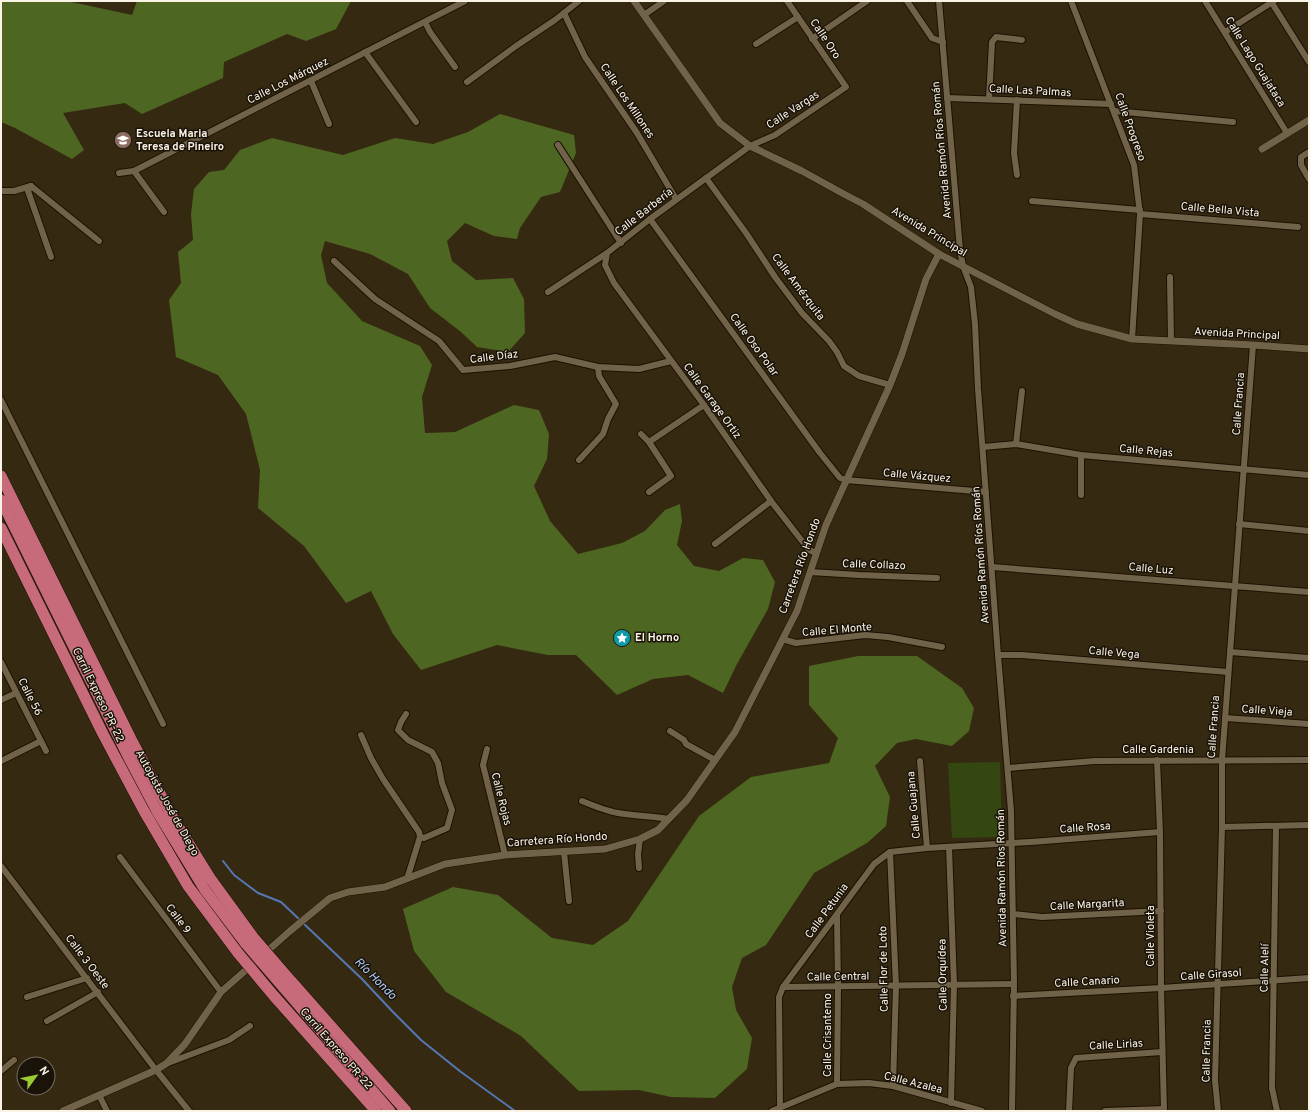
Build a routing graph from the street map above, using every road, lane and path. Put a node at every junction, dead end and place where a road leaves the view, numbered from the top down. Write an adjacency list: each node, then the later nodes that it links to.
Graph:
1 (465, 1): 15 (street, Calle Los Márquez)
2 (579, 1): 12 (street)
3 (634, 1): 13 (street, Avenida Principal)
4 (664, 1): 13 (street)
5 (787, 1): 14 (street, Calle Oro)
6 (867, 1): 17 (street)
7 (907, 1): 19 (street)
8 (940, 1): 19 (street, Avenida Ramón Ríos Román)
9 (1071, 1): 30 (street, Calle Progreso)
10 (1205, 1): 16 (street, Calle Lago Guajataca)
11 (1273, 2): 16 (street); 22 (street)
12 (564, 13): 25 (street); 48 (street, Calle Los Millones)
13 (644, 14): 38 (street, Avenida Principal)
14 (798, 17): 17 (street, Calle Oro); 20 (street)
15 (425, 22): 21 (street, Calle Los Márquez); 23 (street)
16 (1225, 32): 36 (street, Calle Lago Guajataca)
17 (812, 38): 26 (street, Calle Oro)
18 (1022, 40): 28 (street)
19 (943, 42): 27 (street, Avenida Ramón Ríos Román)
20 (756, 44)
21 (365, 52): 24 (street, Calle Los Márquez); 33 (street)
22 (1309, 62)
23 (455, 67)
24 (311, 81): 35 (street); 41 (street, Calle Los Márquez)
25 (467, 82)
26 (846, 87): 38 (street, Calle Vargas)
27 (947, 98): 28 (street, Calle Las Palmas); 60 (street, Avenida Ramón Ríos Román)
28 (989, 98): 29 (street, Calle Las Palmas)
29 (1017, 100): 30 (street, Calle Las Palmas); 43 (street)
30 (1111, 104): 31 (street, Calle Progreso)
31 (1114, 111): 34 (street); 51 (street, Calle Progreso)
32 (1309, 120): 36 (street)
33 (416, 122)
34 (1233, 122)
35 (329, 124)
36 (1287, 133): 39 (street)
37 (558, 145): 55 (street)
38 (750, 146): 44 (street, Calle Barbería); 57 (street, Avenida Principal)
39 (1262, 149)
40 (1309, 152): 45 (street)
41 (134, 171): 42 (street, Calle Los Márquez); 50 (street)
42 (119, 173)
43 (1017, 175)
44 (706, 178): 48 (street, Calle Barbería); 69 (street, Calle Amézquita)
45 (1309, 179)
46 (31, 186): 47 (street); 54 (street); 58 (street)
47 (1, 191)
48 (676, 199): 52 (street, Calle Barbería)
49 (1032, 202): 51 (street, Calle Bella Vista)
50 (164, 212)
51 (1140, 212): 53 (street, Calle Bella Vista); 63 (street, Calle Progreso)
52 (650, 219): 55 (street, Calle Barbería); 82 (street, Calle Oso Polar)
53 (1298, 227)
54 (99, 241)
55 (621, 243): 56 (street, Calle Barbería)
56 (607, 253): 62 (street, Calle Barbería); 67 (street, Calle Garage Ortiz)
57 (939, 254): 60 (street, Avenida Principal); 69 (street, Carretera Río Hondo)
58 (51, 257)
59 (334, 261): 68 (street, Calle Díaz)
60 (963, 266): 63 (street, Avenida Principal); 76 (street, Avenida Ramón Ríos Román)
61 (1170, 277): 64 (street)
62 (548, 292)
63 (1132, 339): 64 (street, Avenida Principal)
64 (1170, 341): 65 (street, Avenida Principal)
65 (1253, 345): 66 (street, Avenida Principal); 79 (street, Calle Francia)
66 (1309, 349)
67 (671, 361): 68 (street, Calle Díaz); 72 (street, Calle Garage Ortiz)
68 (598, 367): 78 (street)
69 (890, 385): 82 (street, Carretera Río Hondo)
70 (1022, 391): 75 (street)
71 (1, 400): 109 (street)
72 (704, 406): 74 (street); 87 (street, Calle Garage Ortiz)
73 (641, 434): 74 (street)
74 (649, 442): 83 (street)
75 (1016, 444): 76 (street, Calle Rejas); 77 (street, Calle Rejas)
76 (983, 447): 84 (street, Avenida Ramón Ríos Román)
77 (1081, 455): 79 (street, Calle Rejas); 85 (street)
78 (579, 460)
79 (1244, 469): 80 (street, Calle Rejas); 88 (street, Calle Francia)
80 (1309, 475)
81 (1, 476): 145 (highway, Autopista José de Diego)
82 (846, 480): 84 (street, Calle Vázquez); 92 (street, Carretera Río Hondo)
83 (649, 492)
84 (986, 492): 93 (street, Avenida Ramón Ríos Román)
85 (1081, 495)
86 (1, 500): 145 (highway, Carril Expreso PR-22)
87 (771, 502): 91 (street); 92 (street, Calle Garage Ortiz)
88 (1239, 524): 90 (street); 96 (street, Calle Francia)
89 (1, 528): 177 (highway, Autopista José de Diego, bridge)
90 (1309, 531)
91 (715, 544)
92 (816, 553): 94 (street, Carretera Río Hondo)
93 (992, 567): 96 (street, Calle Luz); 101 (street, Avenida Ramón Ríos Román)
94 (810, 572): 95 (street, Calle Collazo); 98 (street, Carretera Río Hondo)
95 (936, 578)
96 (1234, 586): 97 (street, Calle Luz); 100 (street, Calle Francia)
97 (1309, 592)
98 (782, 639): 99 (street, Calle El Monte); 116 (street, Carretera Río Hondo)
99 (942, 646)
100 (1230, 652): 102 (street); 104 (street, Calle Francia)
101 (998, 655): 104 (street, Calle Vega); 122 (street, Avenida Ramón Ríos Román)
102 (1309, 658)
103 (1, 662): 105 (street, Calle 56)
104 (1228, 672): 108 (street, Calle Francia)
105 (16, 693): 106 (street); 113 (street, Calle 56)
106 (1, 700)
107 (406, 714): 129 (street)
108 (1224, 718): 110 (street, Calle Vieja); 118 (street, Calle Francia)
109 (164, 724)
110 (1309, 724)
111 (670, 730): 116 (street)
112 (362, 735): 129 (street)
113 (41, 741): 115 (street, Calle 56); 120 (street)
114 (487, 749): 136 (street, Calle Rojas)
115 (46, 751)
116 (714, 760): 124 (street, Carretera Río Hondo)
117 (1157, 760): 118 (street, Calle Gardenia); 122 (street, Calle Gardenia); 128 (street, Calle Violeta)
118 (1222, 760): 119 (street, Calle Gardenia); 127 (street, Calle Francia)
119 (1309, 760)
120 (1, 761)
121 (920, 761): 133 (street, Calle Guajana)
122 (1008, 768): 131 (street, Avenida Ramón Ríos Román)
123 (582, 801): 124 (street)
124 (669, 818): 130 (street, Carretera Río Hondo)
125 (1309, 825): 126 (street)
126 (1276, 826): 127 (street); 148 (street, Calle Alelí)
127 (1222, 827): 151 (street, Calle Francia)
128 (1160, 832): 131 (street, Calle Rosa); 142 (street, Calle Violeta)
129 (420, 837): 140 (street)
130 (640, 839): 134 (street, Carretera Río Hondo); 139 (street)
131 (1011, 843): 132 (street); 143 (street, Avenida Ramón Ríos Román)
132 (949, 847): 133 (street); 152 (street, Calle Orquídea)
133 (928, 848): 135 (street)
134 (564, 852): 136 (street, Carretera Río Hondo); 141 (street)
135 (890, 852): 144 (street, Calle Petunia); 153 (street, Calle Flor de Loto)
136 (505, 855): 140 (street, Carretera Río Hondo)
137 (120, 857): 158 (street, Calle 9)
138 (1, 866): 146 (street, Calle 3 Oeste)
139 (639, 868)
140 (407, 879): 158 (street, Carretera Río Hondo)
141 (569, 902)
142 (1161, 911): 143 (street, Calle Margarita); 156 (street, Calle Violeta)
143 (1013, 914): 150 (street, Avenida Ramón Ríos Román)
144 (837, 915): 154 (street, Calle Petunia); 155 (street, Calle Crisantemo)
145 (249, 941): 149 (highway, Autopista José de Diego, bridge)
146 (87, 978): 157 (street, Calle 3 Oeste); 160 (street)
147 (1309, 978): 148 (street, Calle Girasol)
148 (1274, 981): 151 (street, Calle Girasol); 186 (street, Calle Alelí)
149 (287, 984): 178 (highway, Carril Expreso PR-22); 179 (highway, Autopista José de Diego)
150 (1014, 984): 152 (street, Calle Central); 159 (street, Avenida Ramón Ríos Román)
151 (1218, 984): 156 (street, Calle Girasol); 185 (street, Calle Francia)
152 (954, 985): 153 (street, Calle Central); 171 (street, Calle Orquídea)
153 (896, 986): 155 (street, Calle Central); 169 (street, Calle Flor de Loto)
154 (783, 987): 155 (street, Calle Central); 172 (street, Calle Petunia)
155 (838, 987): 168 (street, Calle Crisantemo)
156 (1161, 988): 159 (street, Calle Canario); 163 (street, Calle Violeta)
157 (98, 992): 161 (street); 166 (street, Calle 3 Oeste)
158 (221, 992): 165 (street, Carretera Río Hondo)
159 (1013, 996): 182 (street, Avenida Ramón Ríos Román)
160 (27, 997)
161 (47, 1021)
162 (250, 1026): 165 (street)
163 (1162, 1052): 173 (street, Calle Violeta); 183 (street, Calle Lirias)
164 (14, 1060): 167 (street)
165 (167, 1063): 166 (street, Carretera Río Hondo)
166 (156, 1070): 170 (street, Carretera Río Hondo); 176 (street, Calle 3 Oeste)
167 (1, 1071)
168 (838, 1084): 169 (street, Calle Azalea); 172 (street, Calle Azalea)
169 (893, 1086): 171 (street, Calle Azalea)
170 (99, 1095): 174 (street, Carretera Río Hondo); 175 (street)
171 (951, 1103): 181 (street, Calle Azalea)
172 (780, 1107): 180 (street, Calle Azalea)
173 (1164, 1110): 184 (street)
174 (63, 1111)
175 (108, 1111)
176 (189, 1111)
177 (376, 1111)
178 (390, 1111)
179 (406, 1111)
180 (772, 1111)
181 (982, 1111)
182 (1012, 1111)
183 (1069, 1111)
184 (1105, 1111)
185 (1218, 1111)
186 (1277, 1111)

